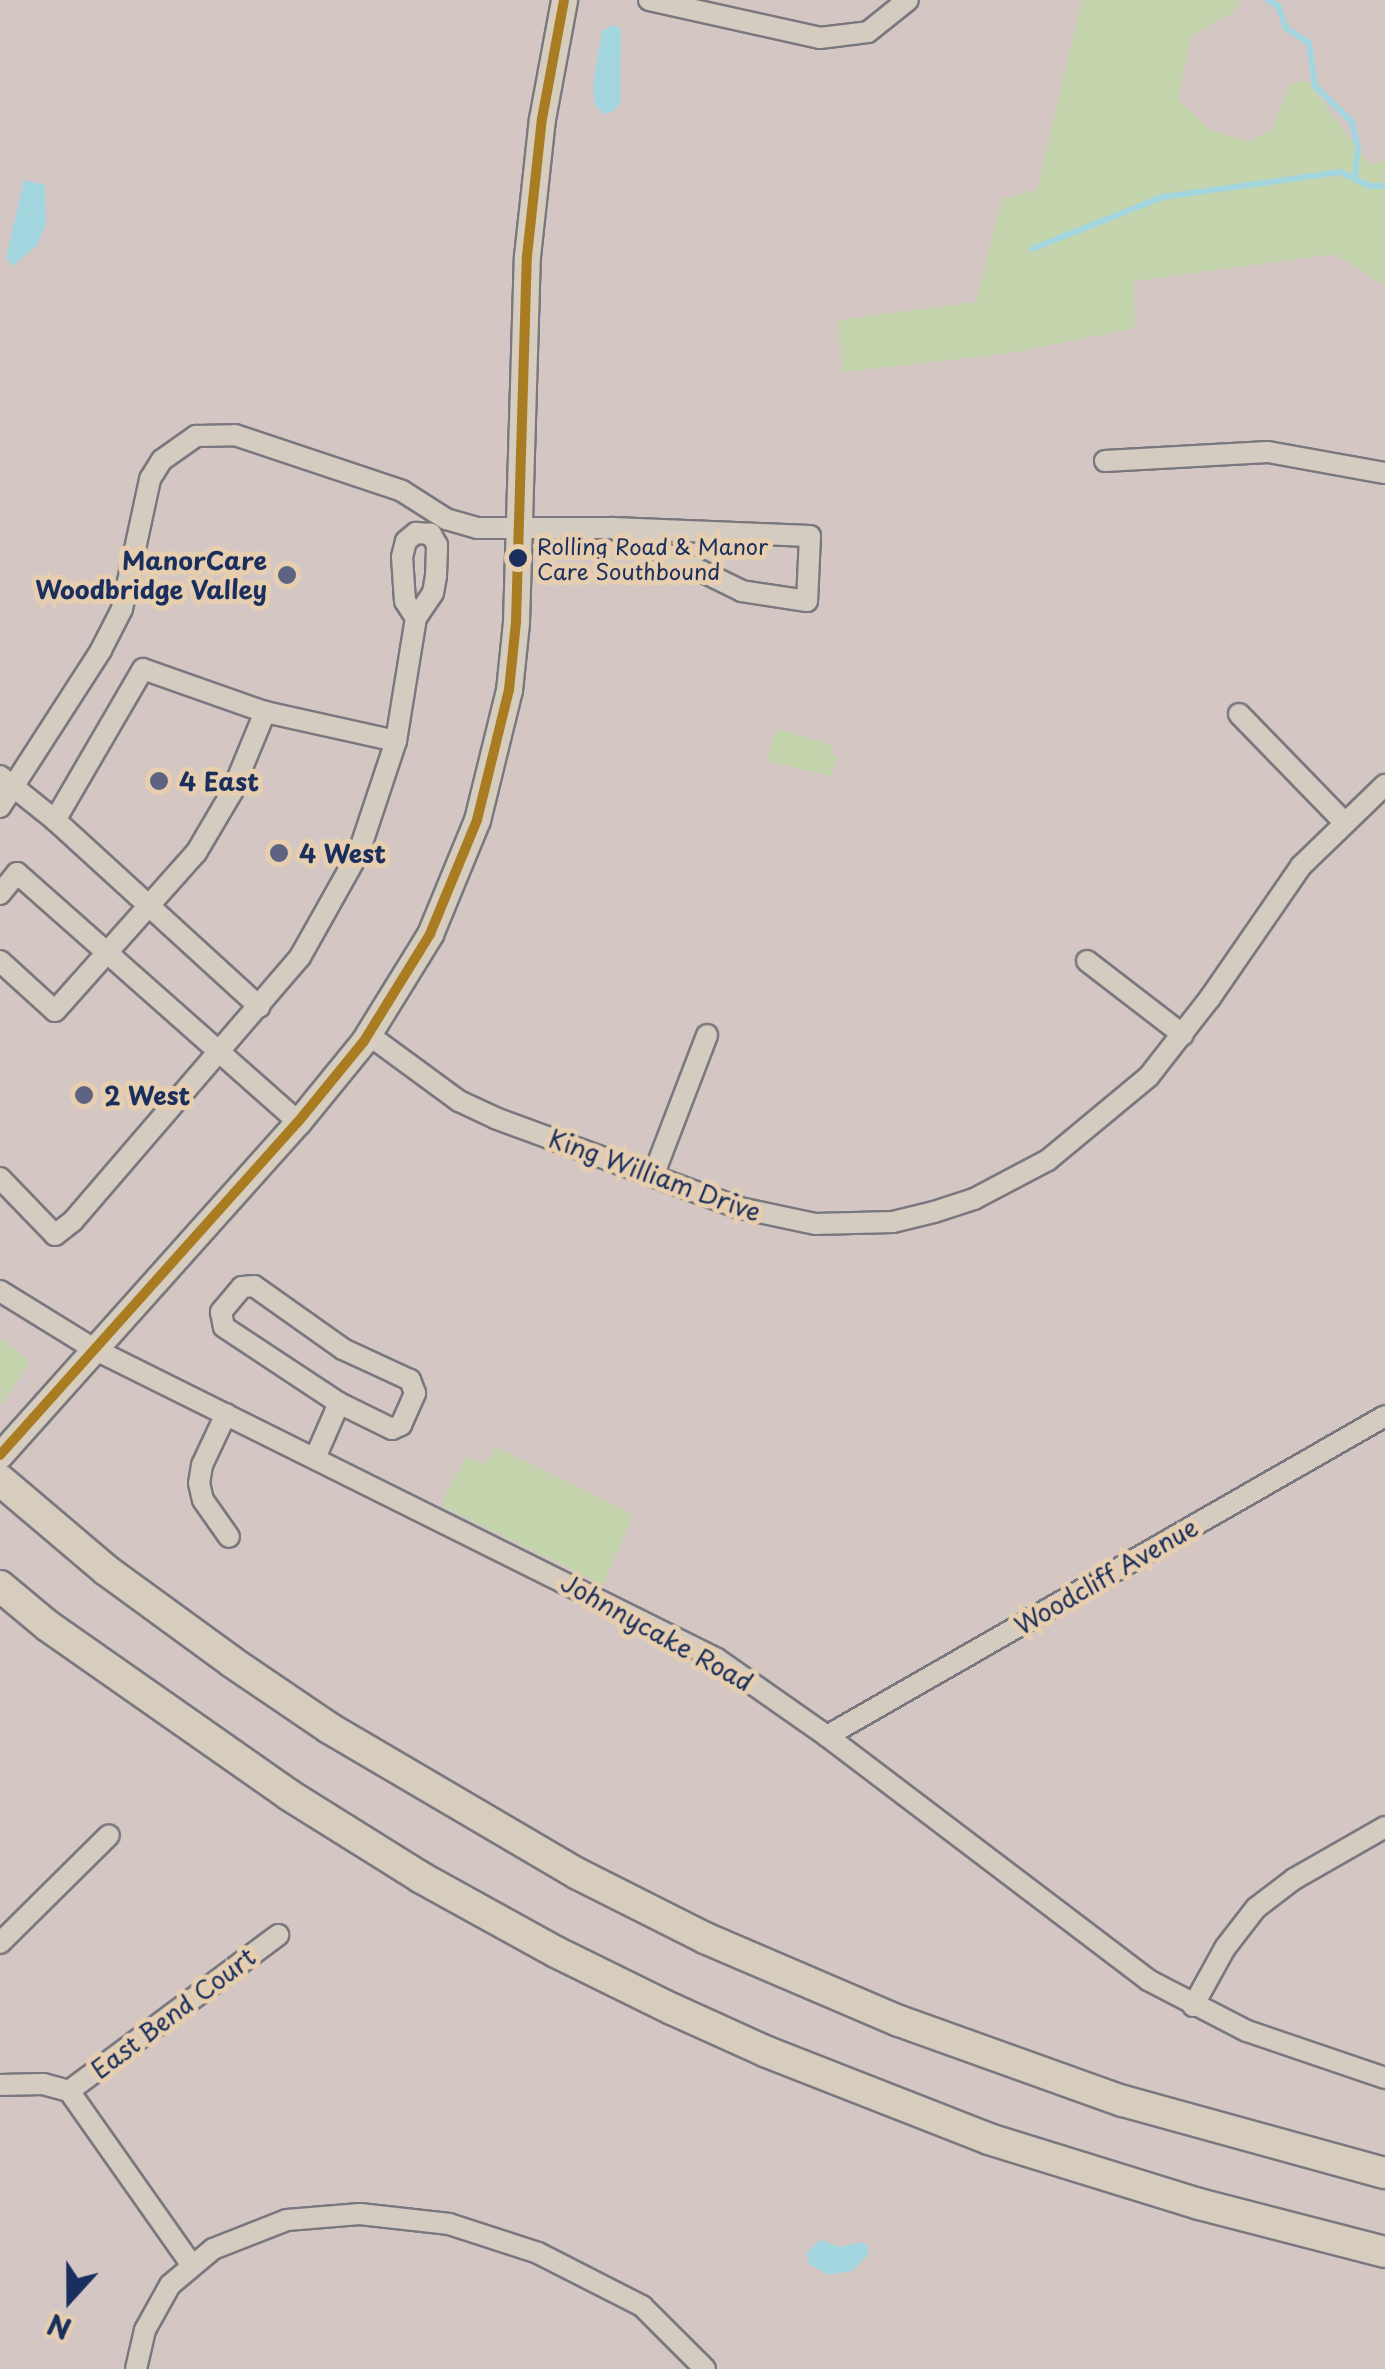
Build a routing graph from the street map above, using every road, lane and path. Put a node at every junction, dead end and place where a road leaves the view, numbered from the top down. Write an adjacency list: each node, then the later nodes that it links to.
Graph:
1 (564, 0): 8 (main road)
2 (649, 0): 3 (street)
3 (908, 0)
4 (1105, 461): 5 (street)
5 (1385, 473)
6 (439, 526): 8 (street); 9 (street); 9 (street); 13 (street)
7 (613, 528): 7 (street); 8 (street)
8 (519, 529): 24 (main road)
9 (416, 618): 12 (street)
10 (264, 712): 12 (street); 16 (street); 19 (street)
11 (1239, 714): 17 (street)
12 (396, 741): 23 (street)
13 (8, 782): 15 (street); 16 (street)
14 (1385, 785): 17 (street, King William Drive)
15 (0, 807)
16 (55, 820): 19 (street)
17 (1343, 821): 26 (street, King William Drive)
18 (0, 894): 20 (street)
19 (152, 907): 20 (street); 23 (street)
20 (107, 953): 21 (street); 27 (street)
21 (0, 961)
22 (1086, 961): 26 (street)
23 (260, 1007): 27 (street)
24 (369, 1035): 28 (main road); 29 (street, King William Drive)
25 (707, 1035): 29 (street)
26 (1183, 1035): 29 (street, King William Drive)
27 (218, 1056): 28 (street); 30 (street)
28 (298, 1122): 32 (main road)
29 (653, 1176)
30 (0, 1178)
31 (0, 1290): 32 (street, Johnnycake Road)
32 (94, 1349): 34 (street, Johnnycake Road); 36 (main road)
33 (339, 1403): 33 (street); 37 (street)
34 (226, 1414): 37 (street, Johnnycake Road); 39 (street)
35 (1385, 1416): 41 (street, Woodcliff Avenue)
36 (0, 1454)
37 (316, 1458): 41 (street, Johnnycake Road)
38 (0, 1480): 50 (highway)
39 (229, 1538)
40 (0, 1586): 51 (highway)
41 (826, 1736): 46 (street, Johnnycake Road)
42 (1385, 1827): 46 (street)
43 (109, 1835): 45 (street)
44 (278, 1935): 49 (street, East Bend Court)
45 (0, 1944)
46 (1194, 2006): 47 (street, Johnnycake Road)
47 (1385, 2078)
48 (0, 2085): 49 (street, East Bend Court)
49 (69, 2091): 52 (street, East Bend Court)
50 (1385, 2172)
51 (1385, 2252)
52 (191, 2264): 53 (street); 54 (street)
53 (136, 2369)
54 (705, 2369)

